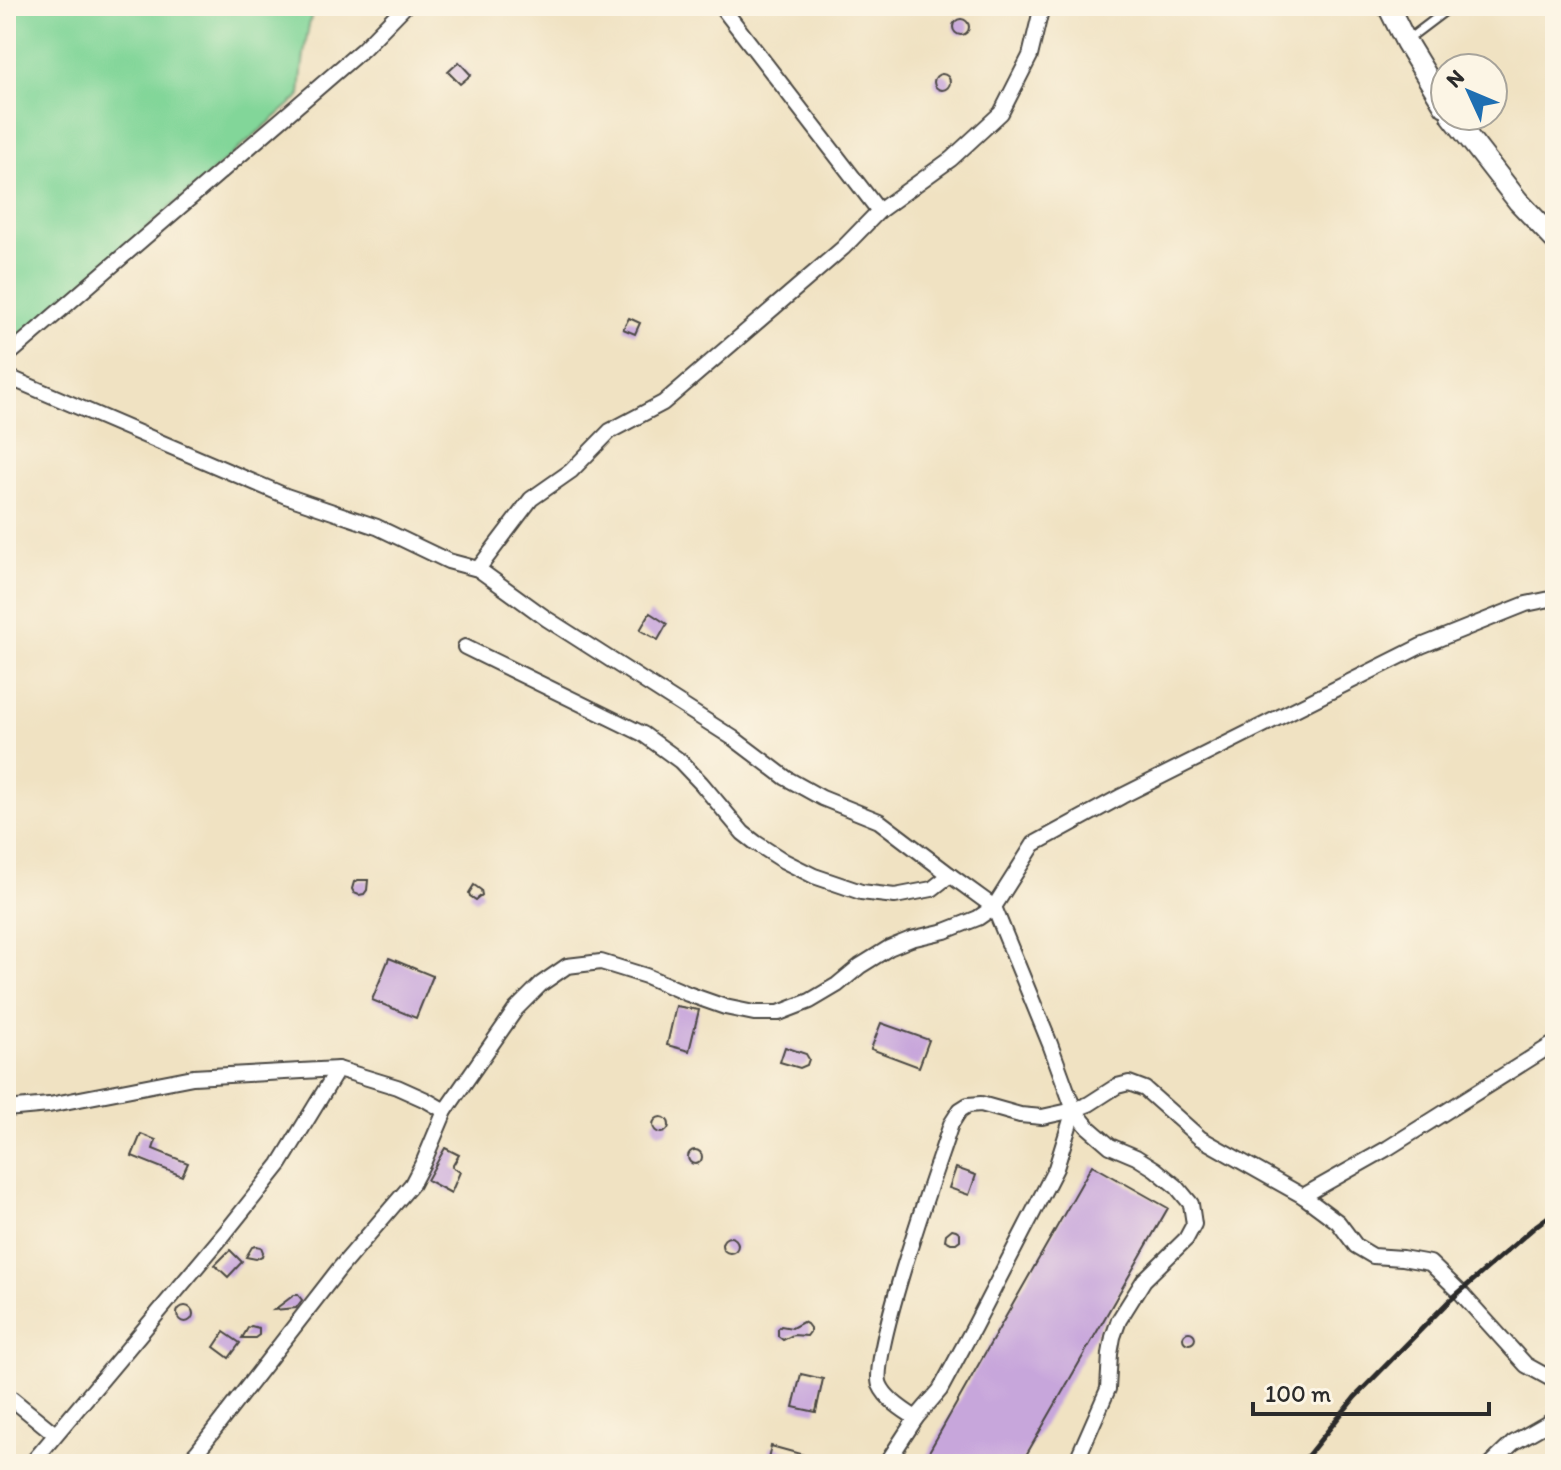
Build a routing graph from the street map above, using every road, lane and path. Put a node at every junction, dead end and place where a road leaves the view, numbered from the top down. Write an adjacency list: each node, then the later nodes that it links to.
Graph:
1 (405, 6): 11 (street)
2 (721, 6): 9 (street)
3 (1042, 6): 9 (street)
4 (1388, 6): 6 (main road)
5 (1452, 6): 6 (lane)
6 (1406, 42): 7 (main road)
7 (1429, 80)
8 (1464, 132): 10 (main road)
9 (879, 211): 13 (street)
10 (1555, 240)
11 (6, 357)
12 (6, 376): 13 (street)
13 (478, 569): 16 (street)
14 (1555, 598): 17 (street)
15 (465, 647): 16 (street)
16 (950, 875): 17 (street)
17 (994, 907): 21 (street); 22 (street)
18 (1555, 1043): 23 (street)
19 (338, 1069): 20 (street); 22 (street); 28 (street)
20 (6, 1109)
21 (1074, 1110): 23 (street); 26 (street); 26 (street); 32 (street)
22 (445, 1111): 30 (street)
23 (1303, 1196): 24 (street)
24 (1555, 1381)
25 (6, 1394): 28 (street)
26 (916, 1418): 31 (street)
27 (1555, 1419): 33 (street)
28 (55, 1434): 29 (street)
29 (31, 1464)
30 (185, 1464)
31 (886, 1464)
32 (1075, 1464)
33 (1491, 1464)

